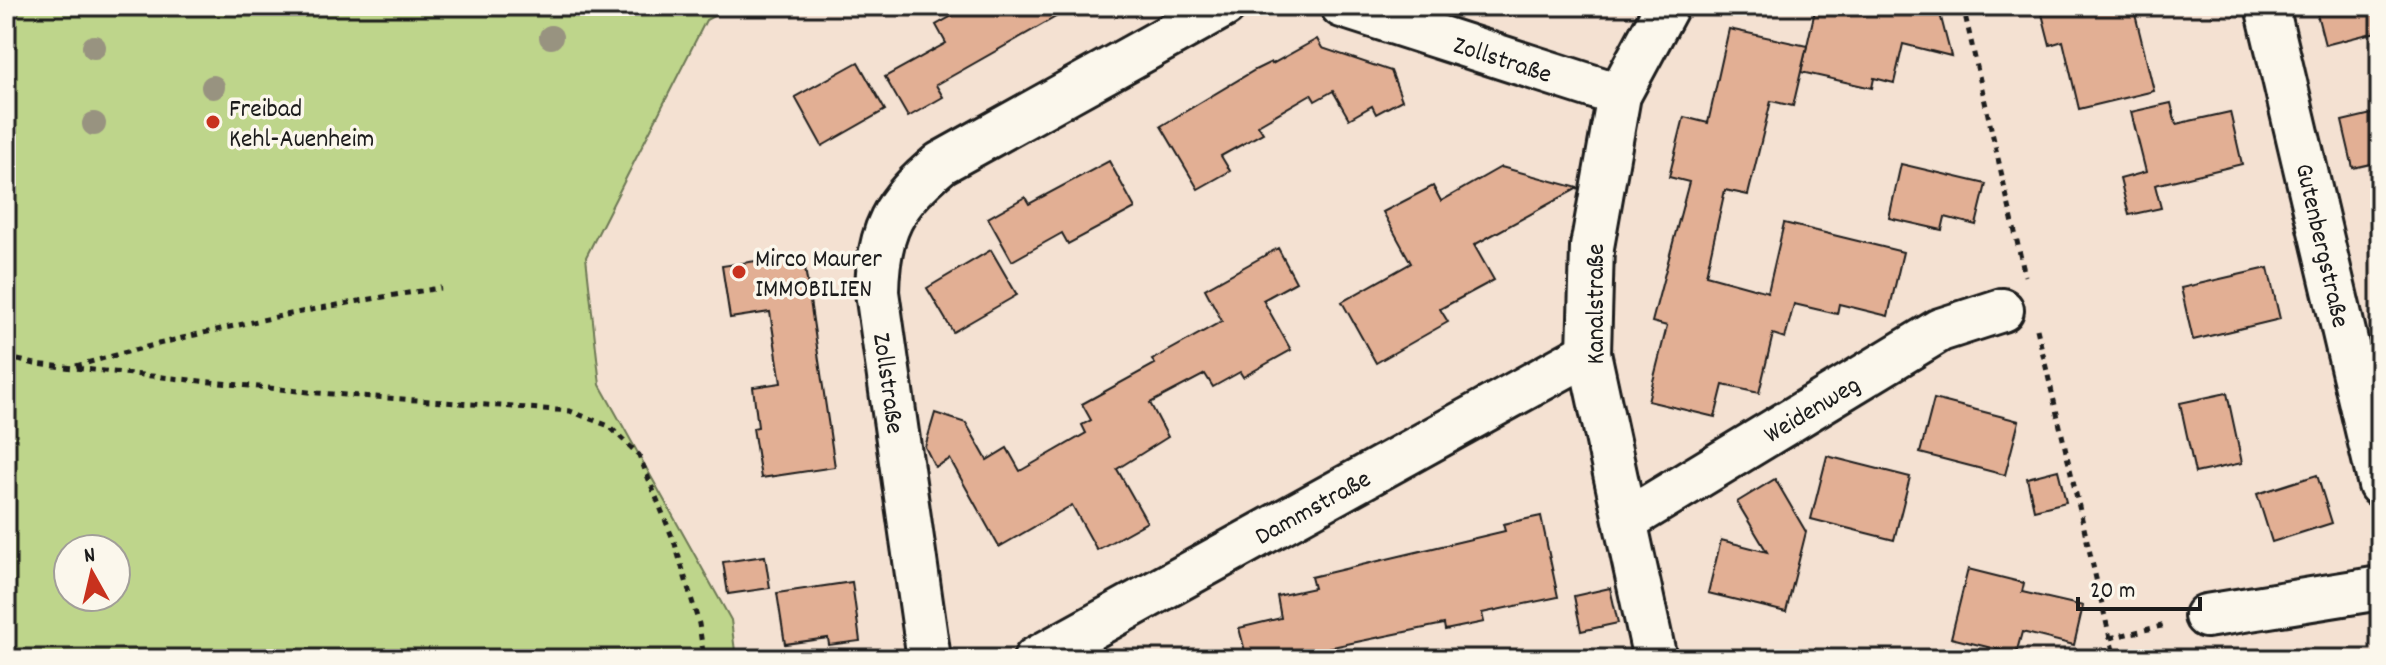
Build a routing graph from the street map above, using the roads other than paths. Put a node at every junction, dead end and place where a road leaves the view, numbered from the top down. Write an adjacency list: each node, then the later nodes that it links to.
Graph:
1 (1224, 6): 12 (street, Zollstraße)
2 (1342, 6): 5 (street, Zollstraße)
3 (1667, 6): 5 (street, Kanalstraße)
4 (2267, 6): 8 (street, Gutenbergstraße)
5 (1619, 95): 7 (street, Kanalstraße)
6 (2002, 310): 9 (street, Weidenweg)
7 (1589, 353): 9 (street, Kanalstraße); 13 (street, Dammstraße)
8 (2380, 485)
9 (1627, 520): 14 (street, Kanalstraße)
10 (2380, 588): 11 (street)
11 (2206, 616)
12 (929, 659)
13 (1035, 659)
14 (1655, 659)

